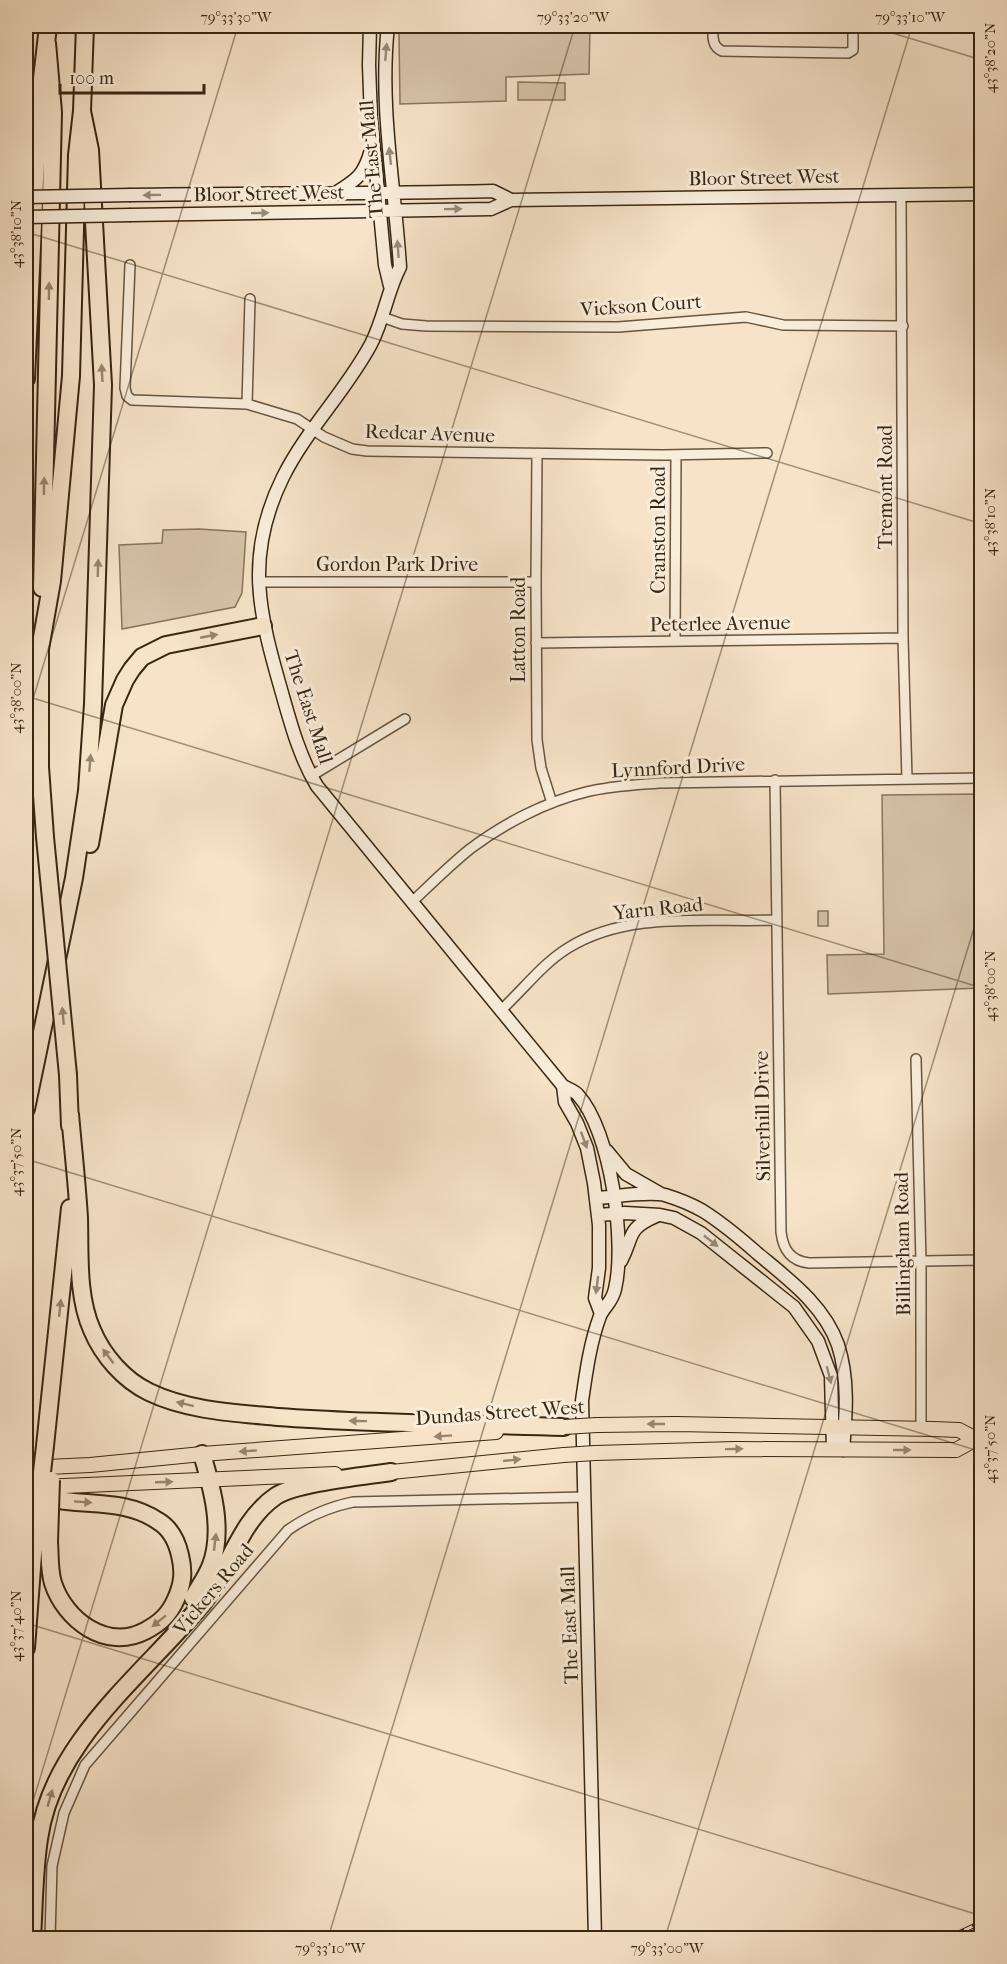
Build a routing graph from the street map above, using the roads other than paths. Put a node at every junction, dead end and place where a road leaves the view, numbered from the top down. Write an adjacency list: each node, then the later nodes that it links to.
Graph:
1 (48, 26): 7 (highway)
2 (85, 26): 8 (highway)
3 (370, 26): 9 (main road, The East Mall)
4 (388, 26): 10 (main road, The East Mall, one-way to 4)
5 (713, 26): 6 (street)
6 (854, 26)
7 (47, 43): 27 (highway); 39 (highway, one-way to 7)
8 (82, 111): 39 (highway); 48 (highway, one-way to 8)
9 (371, 119): 10 (main road); 11 (main road, The East Mall)
10 (387, 120): 12 (main road, The East Mall, one-way to 10)
11 (373, 142): 13 (main road, The East Mall); 16 (main road)
12 (393, 193): 13 (main road, Bloor Street West); 18 (main road, Bloor Street West); 20 (main road, The East Mall)
13 (377, 194): 16 (main road, Bloor Street West); 19 (main road, The East Mall)
14 (902, 194): 15 (main road, Bloor Street West); 18 (main road, Bloor Street West); 26 (street, Tremont Road)
15 (981, 194)
16 (333, 195): 17 (main road, Bloor Street West, one-way to 17, bridge)
17 (26, 196)
18 (511, 200): 20 (main road, Bloor Street West, one-way to 18)
19 (380, 210): 20 (main road, Bloor Street West); 21 (main road, Bloor Street West, one-way to 19, bridge); 23 (main road, The East Mall)
20 (395, 210): 23 (main road, The East Mall, one-way to 20)
21 (26, 217)
22 (130, 265): 28 (street, Redcar Avenue)
23 (390, 286): 25 (main road, The East Mall)
24 (250, 299): 28 (street)
25 (382, 317): 26 (street, Vickson Court); 29 (main road, The East Mall)
26 (903, 326): 36 (street, Tremont Road)
27 (26, 379)
28 (247, 404): 29 (street, Redcar Avenue)
29 (312, 430): 31 (street, Redcar Avenue); 33 (main road, The East Mall)
30 (767, 453): 32 (street, Redcar Avenue)
31 (537, 454): 32 (street, Redcar Avenue); 34 (street, Latton Road)
32 (676, 454): 37 (street, Cranston Road)
33 (258, 582): 34 (street, Gordon Park Drive); 35 (main road, The East Mall)
34 (536, 582): 38 (street, Latton Road)
35 (263, 626): 41 (main road, The East Mall); 48 (highway, one-way to 35)
36 (903, 638): 37 (street, Peterlee Avenue); 43 (street, Tremont Road)
37 (675, 641): 38 (street, Peterlee Avenue)
38 (536, 643): 45 (street, Latton Road)
39 (40, 650): 53 (highway, one-way to 39, bridge)
40 (405, 719): 41 (street)
41 (311, 776): 46 (main road, The East Mall)
42 (981, 778): 43 (street, Lynnford Drive)
43 (907, 779): 44 (street, Lynnford Drive)
44 (775, 780): 45 (street, Lynnford Drive); 47 (street, Silverhill Drive)
45 (552, 803): 46 (street, Lynnford Drive)
46 (412, 902): 49 (main road, The East Mall)
47 (776, 920): 49 (street, Yarn Road); 62 (street, Silverhill Drive)
48 (66, 924): 52 (highway)
49 (500, 1011): 51 (main road, The East Mall)
50 (915, 1059): 62 (street, Billingham Road)
51 (563, 1086): 54 (main road, The East Mall); 57 (main road, The East Mall, one-way to 57)
52 (26, 1109)
53 (70, 1114): 65 (highway, one-way to 53); 76 (highway, one-way to 53, bridge)
54 (604, 1148): 55 (main road); 56 (main road, The East Mall)
55 (661, 1194): 56 (main road); 66 (main road)
56 (614, 1197): 57 (main road); 58 (main road, The East Mall)
57 (596, 1198): 59 (main road, The East Mall)
58 (616, 1213): 59 (main road); 60 (main road); 63 (main road, The East Mall)
59 (598, 1215): 64 (main road, The East Mall, one-way to 64)
60 (660, 1215): 63 (main road); 66 (main road, one-way to 66)
61 (981, 1260): 62 (street, Silverhill Drive)
62 (921, 1262): 67 (street, Billingham Road)
63 (620, 1263): 64 (main road, The East Mall)
64 (601, 1314): 75 (main road, The East Mall)
65 (564, 1426): 66 (main road, Dundas Street West, one-way to 65, bridge); 70 (main road, Dundas Street West, one-way to 70)
66 (839, 1428): 67 (main road, Dundas Street West); 69 (main road)
67 (921, 1429): 68 (main road, Dundas Street West)
68 (979, 1439): 69 (main road, Dundas Street West, one-way to 68)
69 (838, 1450): 72 (main road, Dundas Street West, one-way to 69, bridge)
70 (202, 1454): 71 (main road, Dundas Street West); 73 (highway)
71 (26, 1468)
72 (391, 1472): 73 (main road, Dundas Street West); 77 (highway)
73 (210, 1480): 74 (main road, Dundas Street West, one-way to 73); 77 (highway, one-way to 73)
74 (26, 1489): 76 (highway, one-way to 76)
75 (585, 1497): 80 (street, Vickers Road); 81 (main road, The East Mall)
76 (41, 1542): 78 (highway)
77 (175, 1633): 79 (highway, one-way to 77)
78 (26, 1648)
79 (32, 1938)
80 (50, 1938)
81 (595, 1938)

